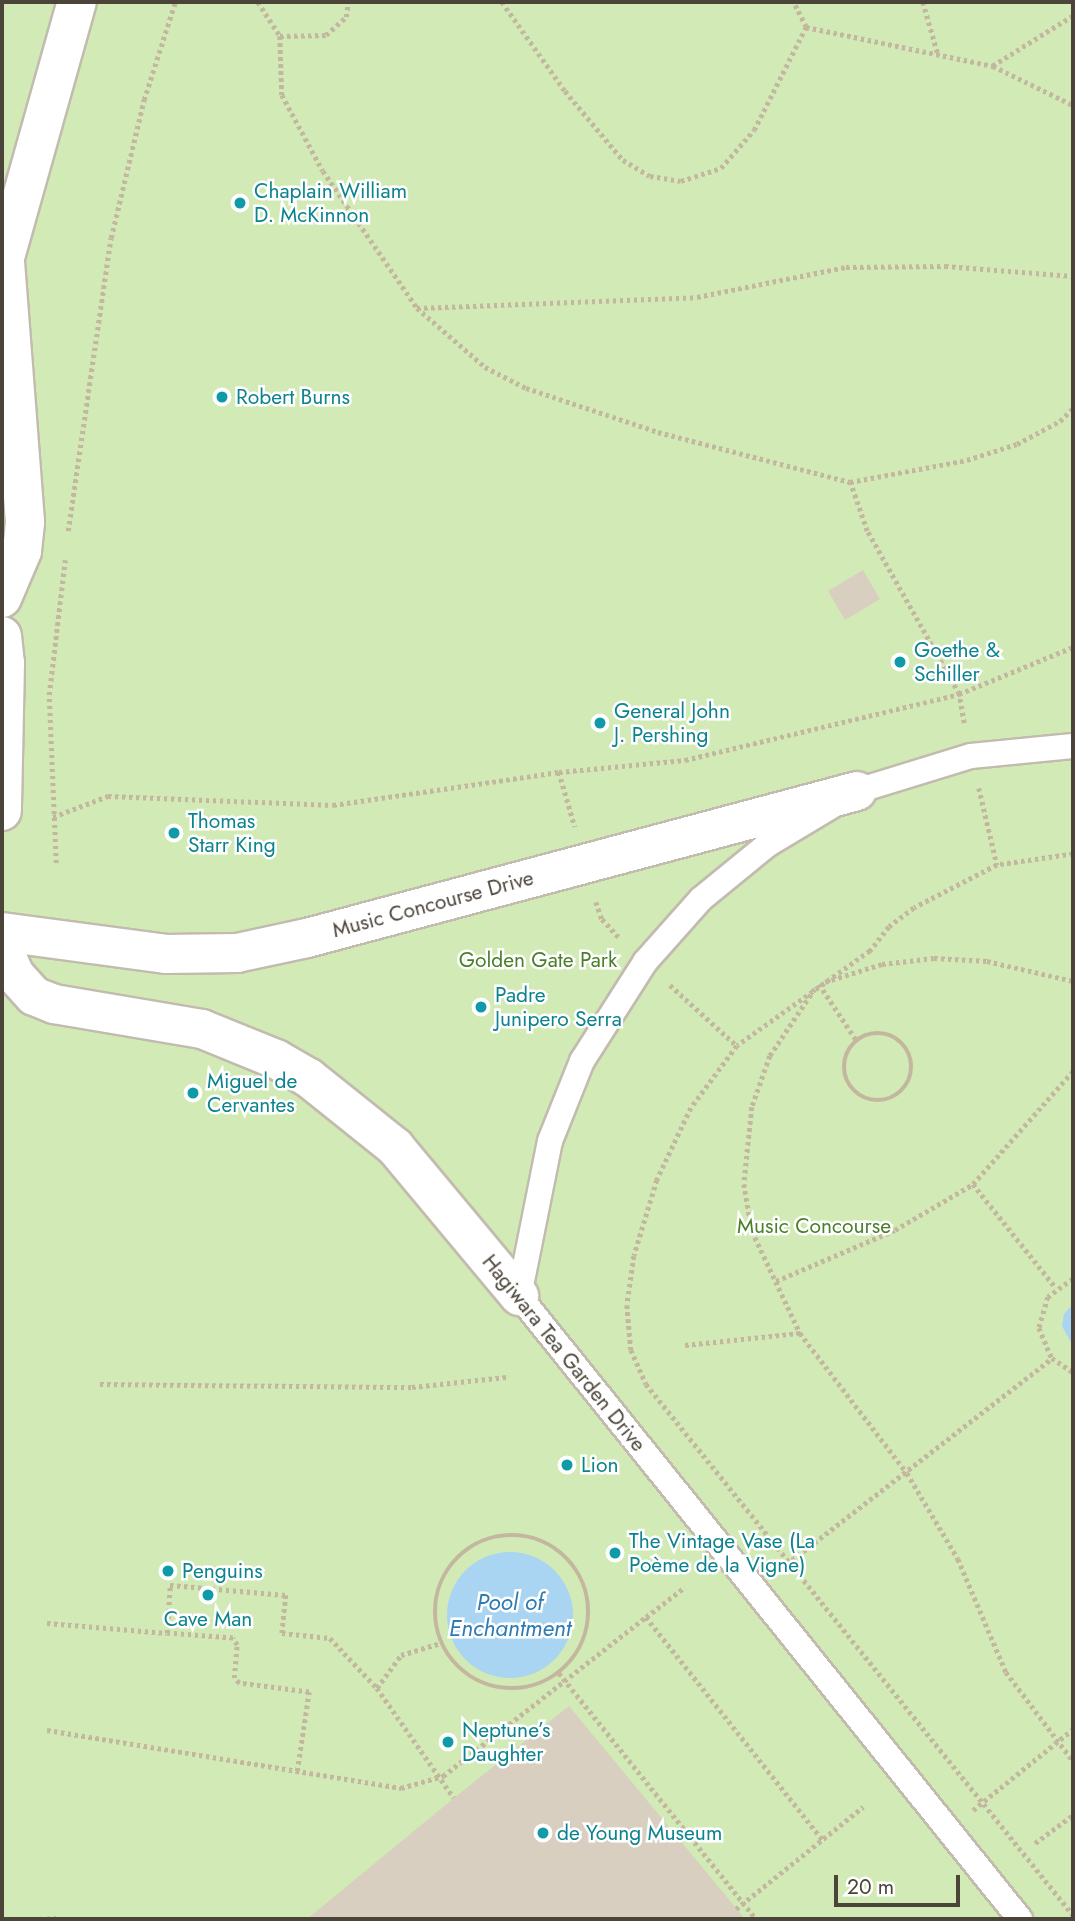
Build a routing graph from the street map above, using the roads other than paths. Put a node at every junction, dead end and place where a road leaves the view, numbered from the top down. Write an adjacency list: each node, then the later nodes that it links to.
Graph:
1 (77, 2): 2 (street)
2 (3, 265): 3 (street)
3 (2, 598)
4 (2, 636): 7 (street)
5 (1073, 746): 6 (lane, Music Concourse Drive)
6 (857, 791): 8 (street, Music Concourse Drive); 10 (lane, Music Concourse Drive)
7 (2, 811)
8 (2, 932)
9 (2, 946): 10 (street, Hagiwara Tea Garden Drive)
10 (519, 1296): 11 (lane, Hagiwara Tea Garden Drive)
11 (1020, 1919)

